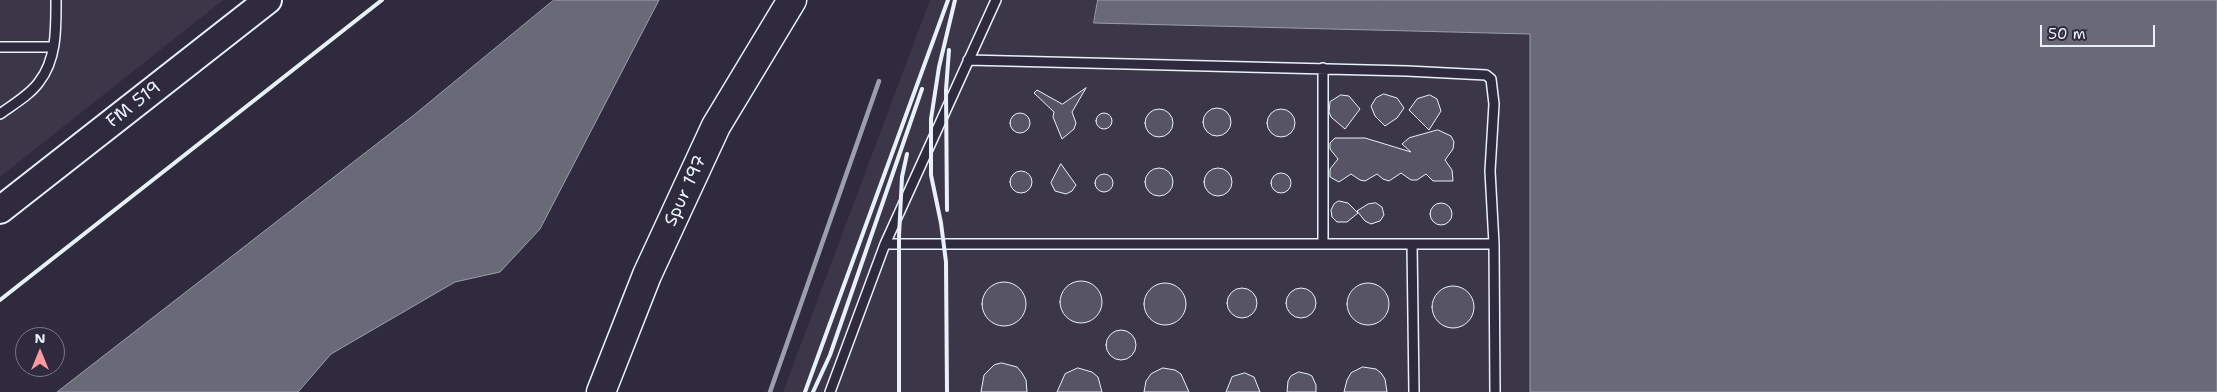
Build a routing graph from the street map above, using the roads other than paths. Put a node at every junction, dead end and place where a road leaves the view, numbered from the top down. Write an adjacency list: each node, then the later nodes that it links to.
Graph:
1 (56, 0): 6 (lane)
2 (268, 0): 10 (main road, FM 519 / FM 519)
3 (792, 0): 15 (main road, Spur 197)
4 (996, 0): 7 (lane)
5 (0, 47): 6 (lane)
6 (53, 47): 9 (lane)
7 (968, 60): 8 (lane); 11 (lane)
8 (1323, 68): 12 (lane); 14 (lane)
9 (0, 114)
10 (0, 210)
11 (886, 244): 12 (lane); 16 (lane)
12 (1323, 244): 13 (lane)
13 (1412, 244): 14 (lane); 17 (lane)
14 (1494, 244): 18 (lane)
15 (601, 392)
16 (830, 392)
17 (1414, 392)
18 (1495, 392)

